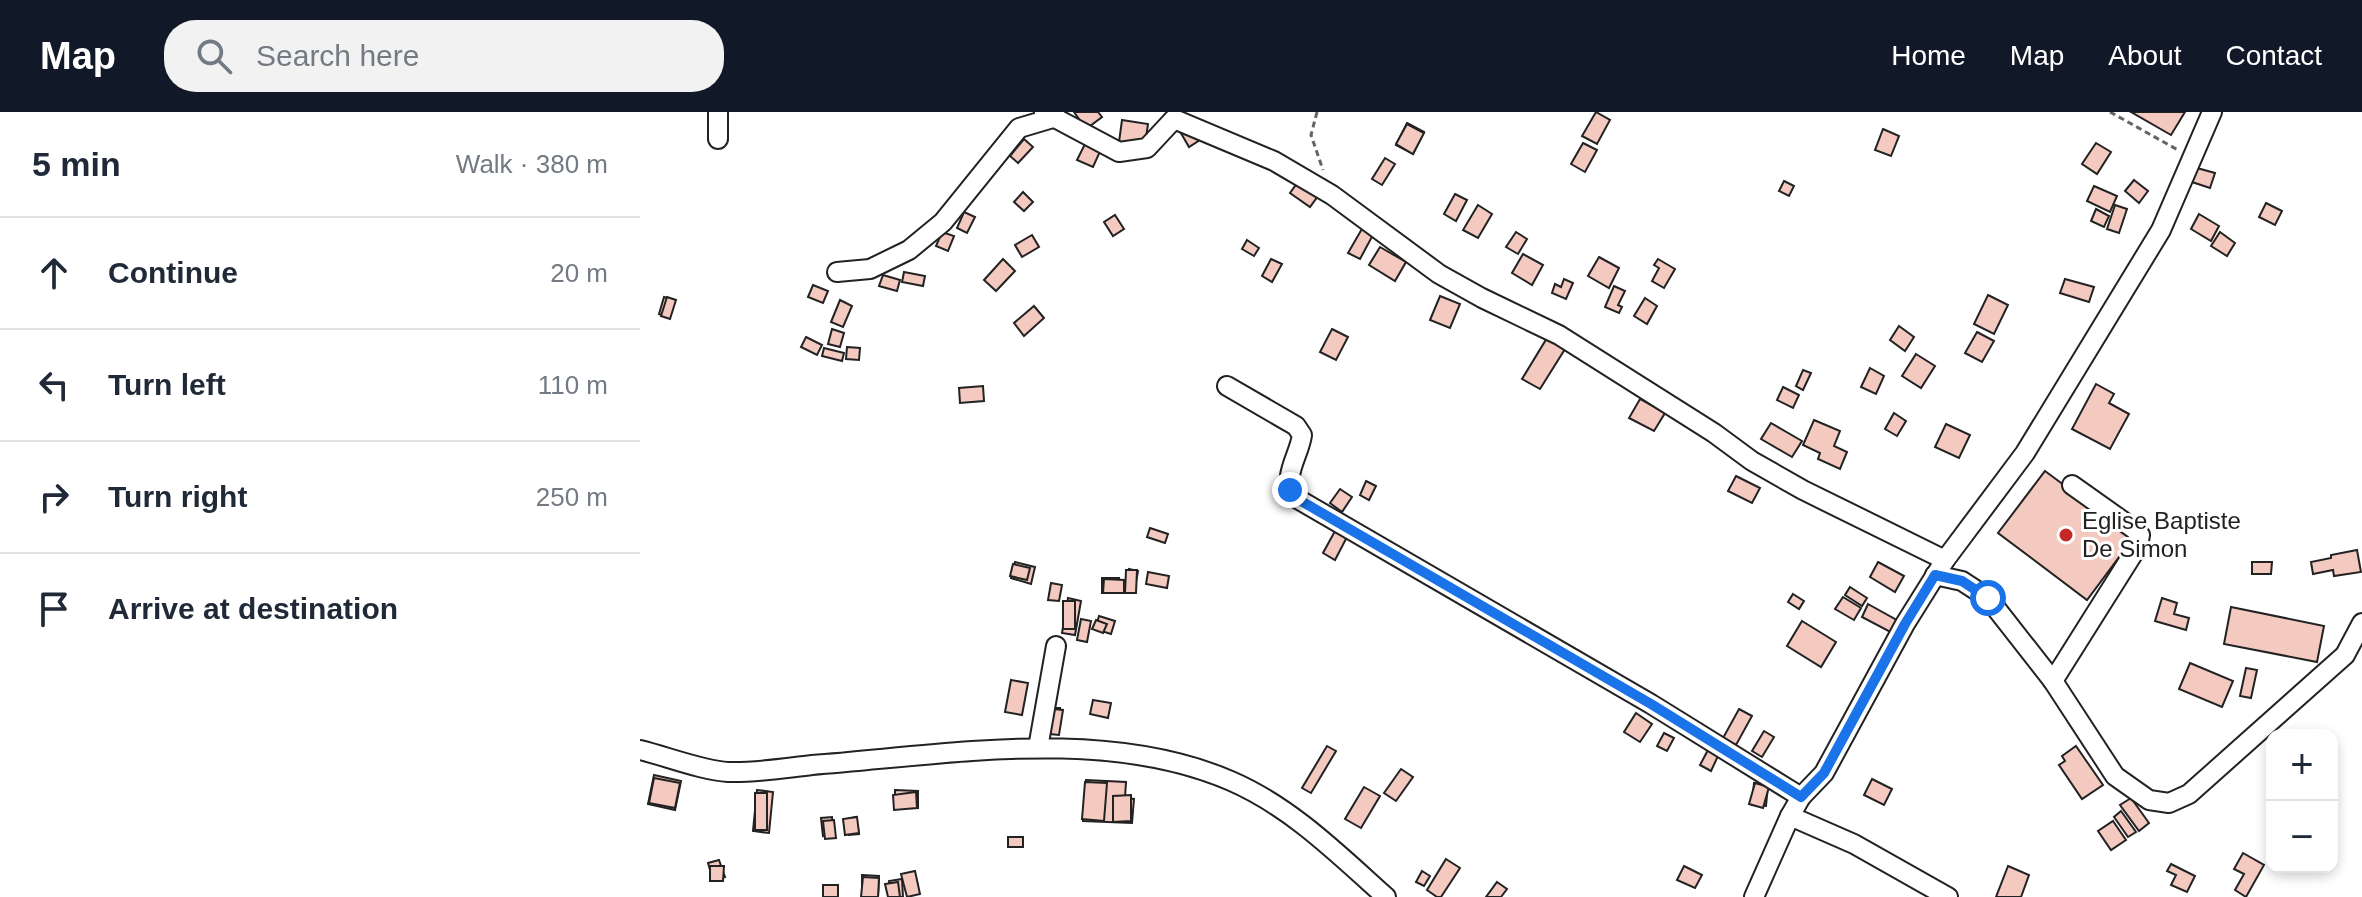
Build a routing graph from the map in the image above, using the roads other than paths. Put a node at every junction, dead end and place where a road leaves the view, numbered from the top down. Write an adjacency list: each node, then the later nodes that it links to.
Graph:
1 (718, 112): 5 (street)
2 (2212, 112): 9 (street)
3 (1050, 115): 4 (street); 6 (street)
4 (1172, 116): 9 (street)
5 (718, 139)
6 (837, 272)
7 (1227, 386): 15 (street)
8 (2072, 485): 12 (street)
9 (1940, 568): 12 (street); 15 (street)
10 (2362, 623): 12 (street)
11 (1056, 646): 13 (street)
12 (2053, 681)
13 (1038, 748): 14 (street); 17 (street)
14 (640, 750)
15 (1801, 797): 16 (street)
16 (1790, 816): 18 (street); 19 (street)
17 (1386, 897)
18 (1754, 897)
19 (1948, 897)

